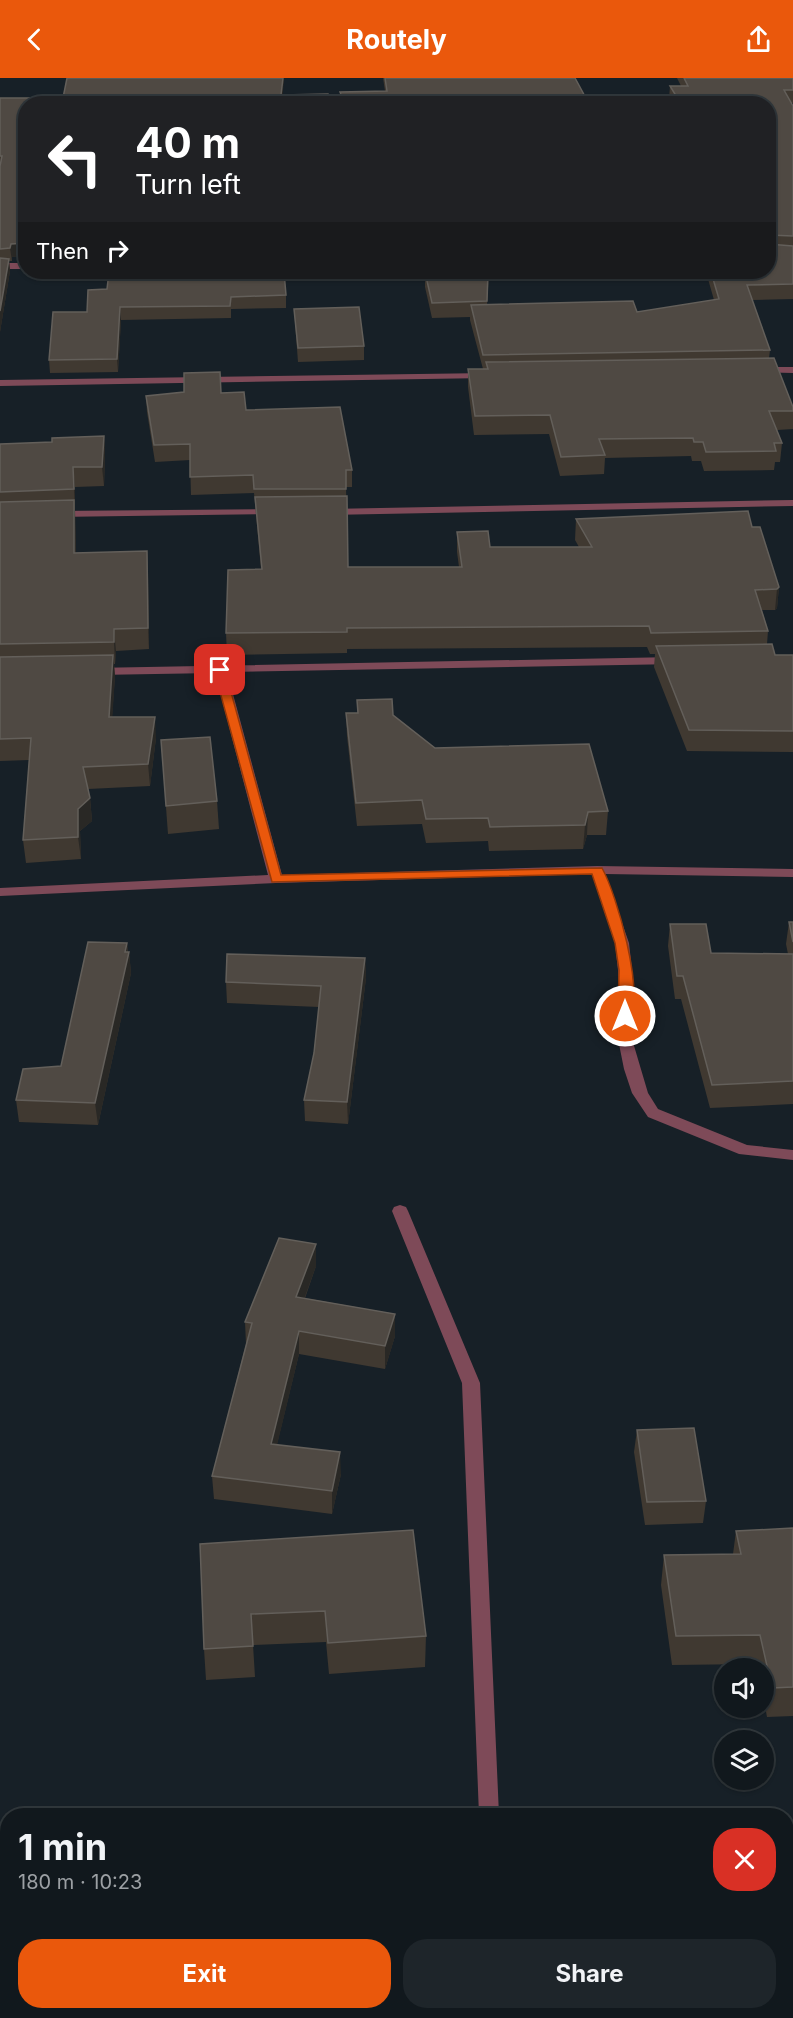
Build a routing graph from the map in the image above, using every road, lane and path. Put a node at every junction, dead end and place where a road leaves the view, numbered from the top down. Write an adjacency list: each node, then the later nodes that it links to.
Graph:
1 (0, 266): 2 (street)
2 (18, 266)
3 (754, 370): 4 (street)
4 (793, 370)
5 (503, 375): 6 (street)
6 (0, 383)
7 (793, 503): 9 (street)
8 (283, 513): 10 (street)
9 (316, 513)
10 (45, 515)
11 (687, 661): 12 (street)
12 (220, 670): 13 (street); 16 (street)
13 (81, 672)
14 (597, 870): 15 (street); 16 (street); 18 (street)
15 (793, 873)
16 (276, 879): 17 (street)
17 (0, 892)
18 (793, 1155)
19 (400, 1211): 20 (street)
20 (489, 1808)

